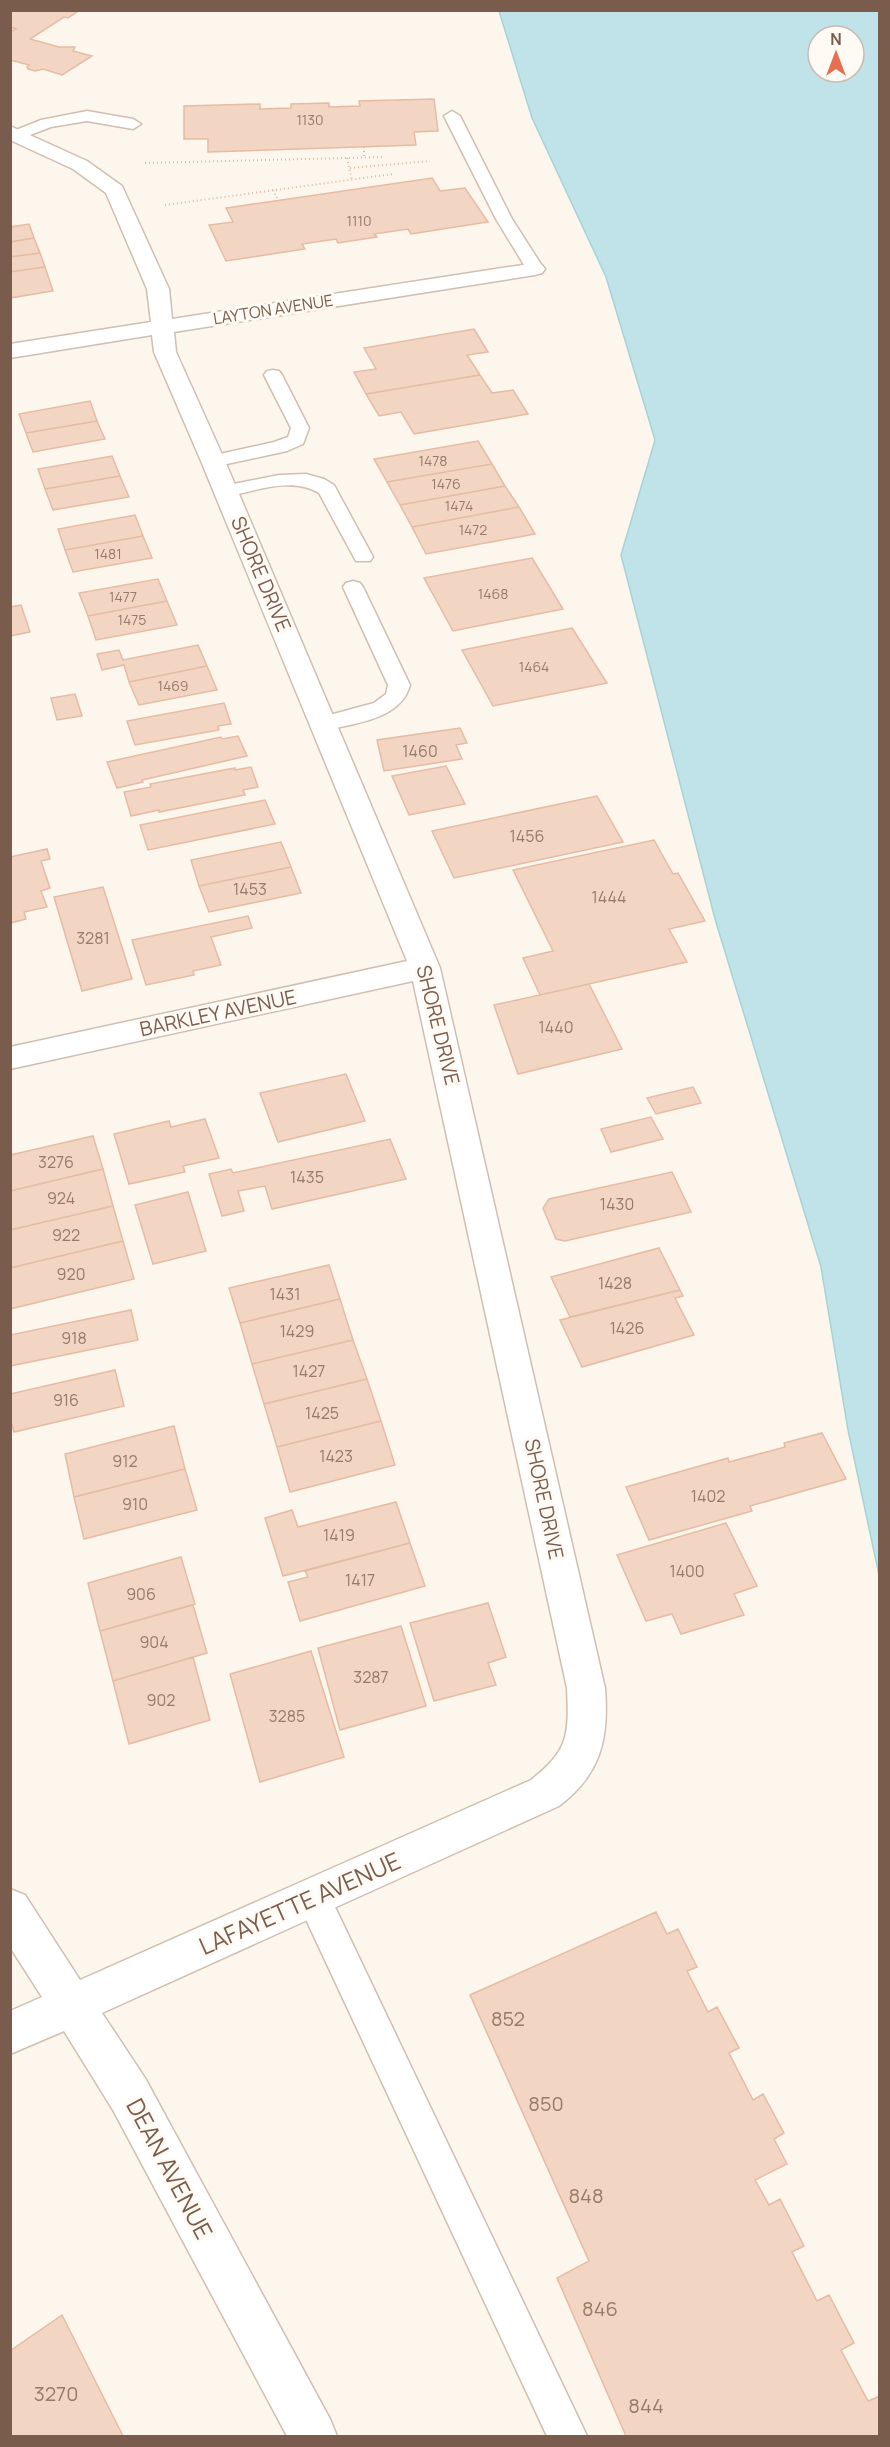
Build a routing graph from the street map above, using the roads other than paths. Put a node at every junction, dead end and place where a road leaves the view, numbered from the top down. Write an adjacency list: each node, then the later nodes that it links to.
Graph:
1 (452, 116): 4 (lane)
2 (133, 124): 3 (lane)
3 (14, 134): 5 (street, SHORE DRIVE)
4 (535, 269): 5 (street, LAYTON AVENUE)
5 (162, 327): 6 (street, LAYTON AVENUE); 8 (street, SHORE DRIVE)
6 (10, 351)
7 (273, 375): 8 (lane)
8 (213, 461): 9 (street, SHORE DRIVE)
9 (226, 491): 10 (lane); 12 (street, SHORE DRIVE)
10 (363, 556)
11 (353, 587): 12 (lane)
12 (323, 724): 13 (street, SHORE DRIVE)
13 (425, 968): 14 (street, BARKLEY AVENUE); 15 (street, SHORE DRIVE)
14 (10, 1058)
15 (578, 1760): 16 (street, LAFAYETTE AVENUE)
16 (313, 1898): 18 (street, LAFAYETTE AVENUE); 21 (lane)
17 (10, 1909): 18 (street, DEAN AVENUE)
18 (72, 2006): 19 (street, LAFAYETTE AVENUE); 20 (street, DEAN AVENUE)
19 (10, 2033)
20 (313, 2436)
21 (567, 2436)

